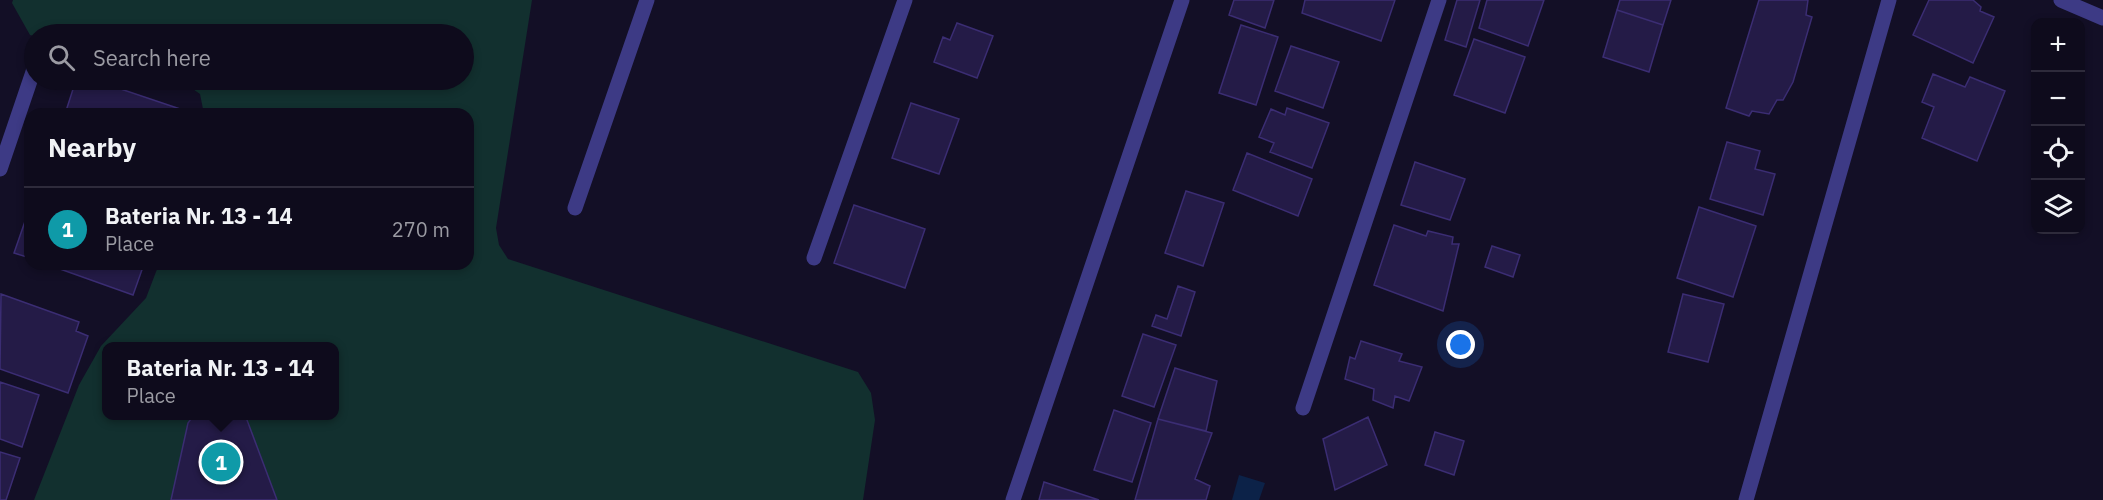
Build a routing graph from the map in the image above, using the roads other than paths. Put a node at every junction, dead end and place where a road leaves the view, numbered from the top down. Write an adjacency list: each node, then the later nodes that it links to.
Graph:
1 (647, 0): 10 (street)
2 (905, 0): 11 (street)
3 (1182, 0): 13 (street)
4 (1439, 0): 12 (street)
5 (1889, 0): 14 (street)
6 (2061, 0): 7 (street)
7 (2103, 18)
8 (27, 90): 9 (street)
9 (0, 169)
10 (575, 208)
11 (814, 258)
12 (1303, 408)
13 (1013, 500)
14 (1746, 500)

